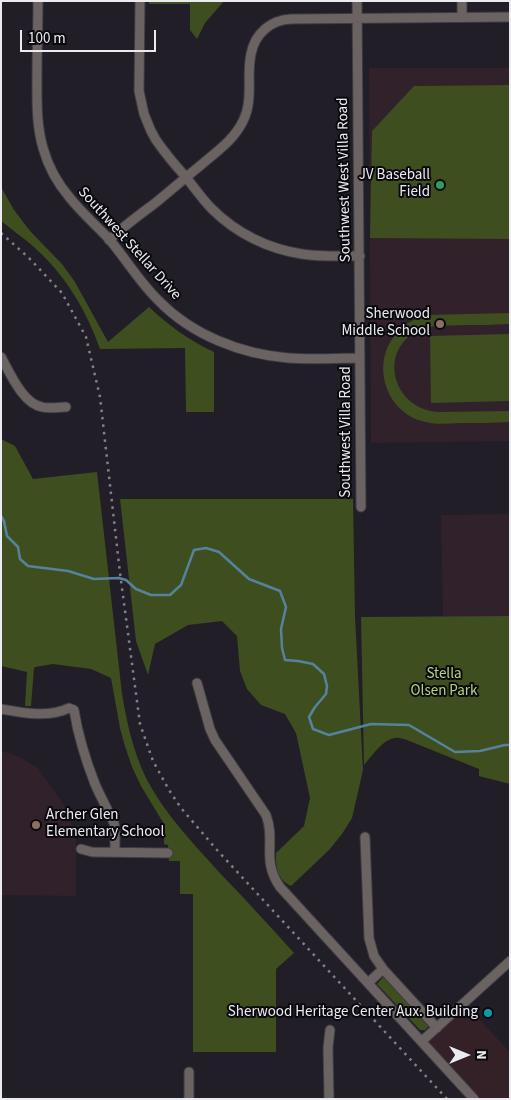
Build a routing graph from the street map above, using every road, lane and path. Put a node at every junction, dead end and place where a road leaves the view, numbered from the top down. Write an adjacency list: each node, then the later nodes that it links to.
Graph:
1 (38, 1): 9 (street, Southwest Stellar Drive)
2 (140, 1): 8 (street)
3 (357, 1): 7 (street, Southwest West Villa Road)
4 (462, 1): 5 (street)
5 (462, 17): 6 (street); 7 (street)
6 (510, 17)
7 (357, 18): 8 (street); 10 (street, Southwest West Villa Road)
8 (186, 178): 9 (street); 10 (street)
9 (109, 240): 12 (street, Southwest Stellar Drive)
10 (360, 256): 12 (street, Southwest West Villa Road)
11 (1, 357): 13 (street)
12 (360, 358): 14 (street, Southwest Villa Road)
13 (66, 407)
14 (361, 507)
15 (197, 684): 23 (street)
16 (1, 709): 19 (street)
17 (365, 837): 22 (street)
18 (81, 850): 19 (street)
19 (114, 852): 20 (street)
20 (168, 853)
21 (509, 964): 24 (street)
22 (383, 969): 23 (street); 24 (street)
23 (368, 983): 26 (street)
24 (437, 1028): 26 (street)
25 (330, 1030): 29 (street)
26 (422, 1042): 30 (street)
27 (189, 1072): 28 (street)
28 (189, 1099)
29 (329, 1099)
30 (474, 1099)

